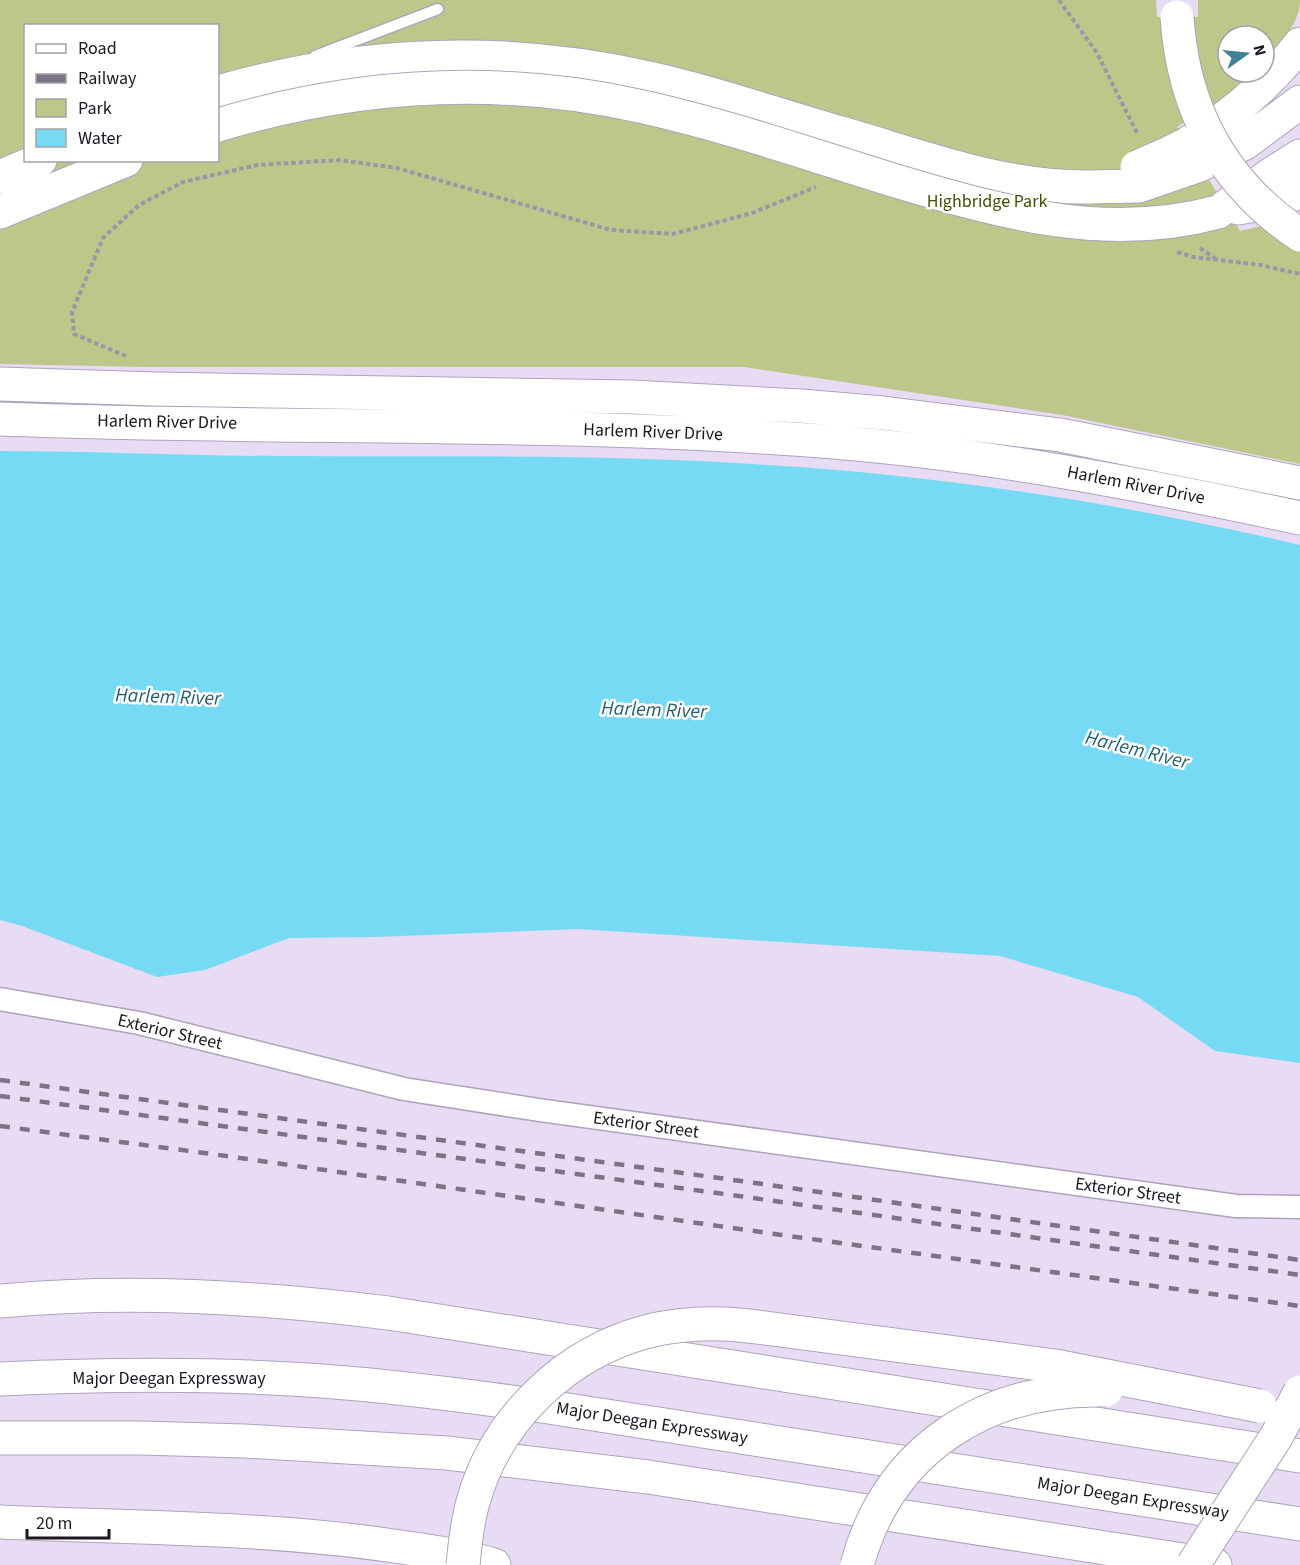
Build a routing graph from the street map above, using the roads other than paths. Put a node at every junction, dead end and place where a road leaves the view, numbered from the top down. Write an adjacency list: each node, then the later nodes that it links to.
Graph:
1 (1178, 8): 15 (highway, bridge)
2 (438, 9): 4 (lane)
3 (1300, 45): 7 (highway)
4 (224, 90): 7 (highway, bridge)
5 (1300, 102): 7 (highway)
6 (219, 126): 14 (highway, bridge)
7 (1193, 154)
8 (1300, 156): 14 (highway)
9 (35, 162): 11 (highway)
10 (121, 162): 13 (highway)
11 (0, 177)
12 (1300, 192): 14 (highway)
13 (0, 212)
14 (1218, 212)
15 (1300, 235)
16 (0, 384): 18 (highway, Harlem River Drive)
17 (0, 419): 19 (highway, Harlem River Drive)
18 (1300, 483)
19 (1300, 518)
20 (0, 999): 21 (street, Exterior Street)
21 (1300, 1207)
22 (0, 1301): 28 (highway)
23 (0, 1379): 30 (highway, Major Deegan Expressway)
24 (1300, 1392): 36 (highway, bridge)
25 (1260, 1406): 26 (highway); 33 (highway, bridge); 35 (highway, bridge)
26 (1300, 1413)
27 (0, 1438): 37 (highway)
28 (1300, 1456)
29 (0, 1522): 31 (highway)
30 (1300, 1524)
31 (374, 1544): 32 (highway); 34 (highway)
32 (449, 1565)
33 (463, 1565)
34 (494, 1565)
35 (857, 1565)
36 (1193, 1565)
37 (1215, 1565)

